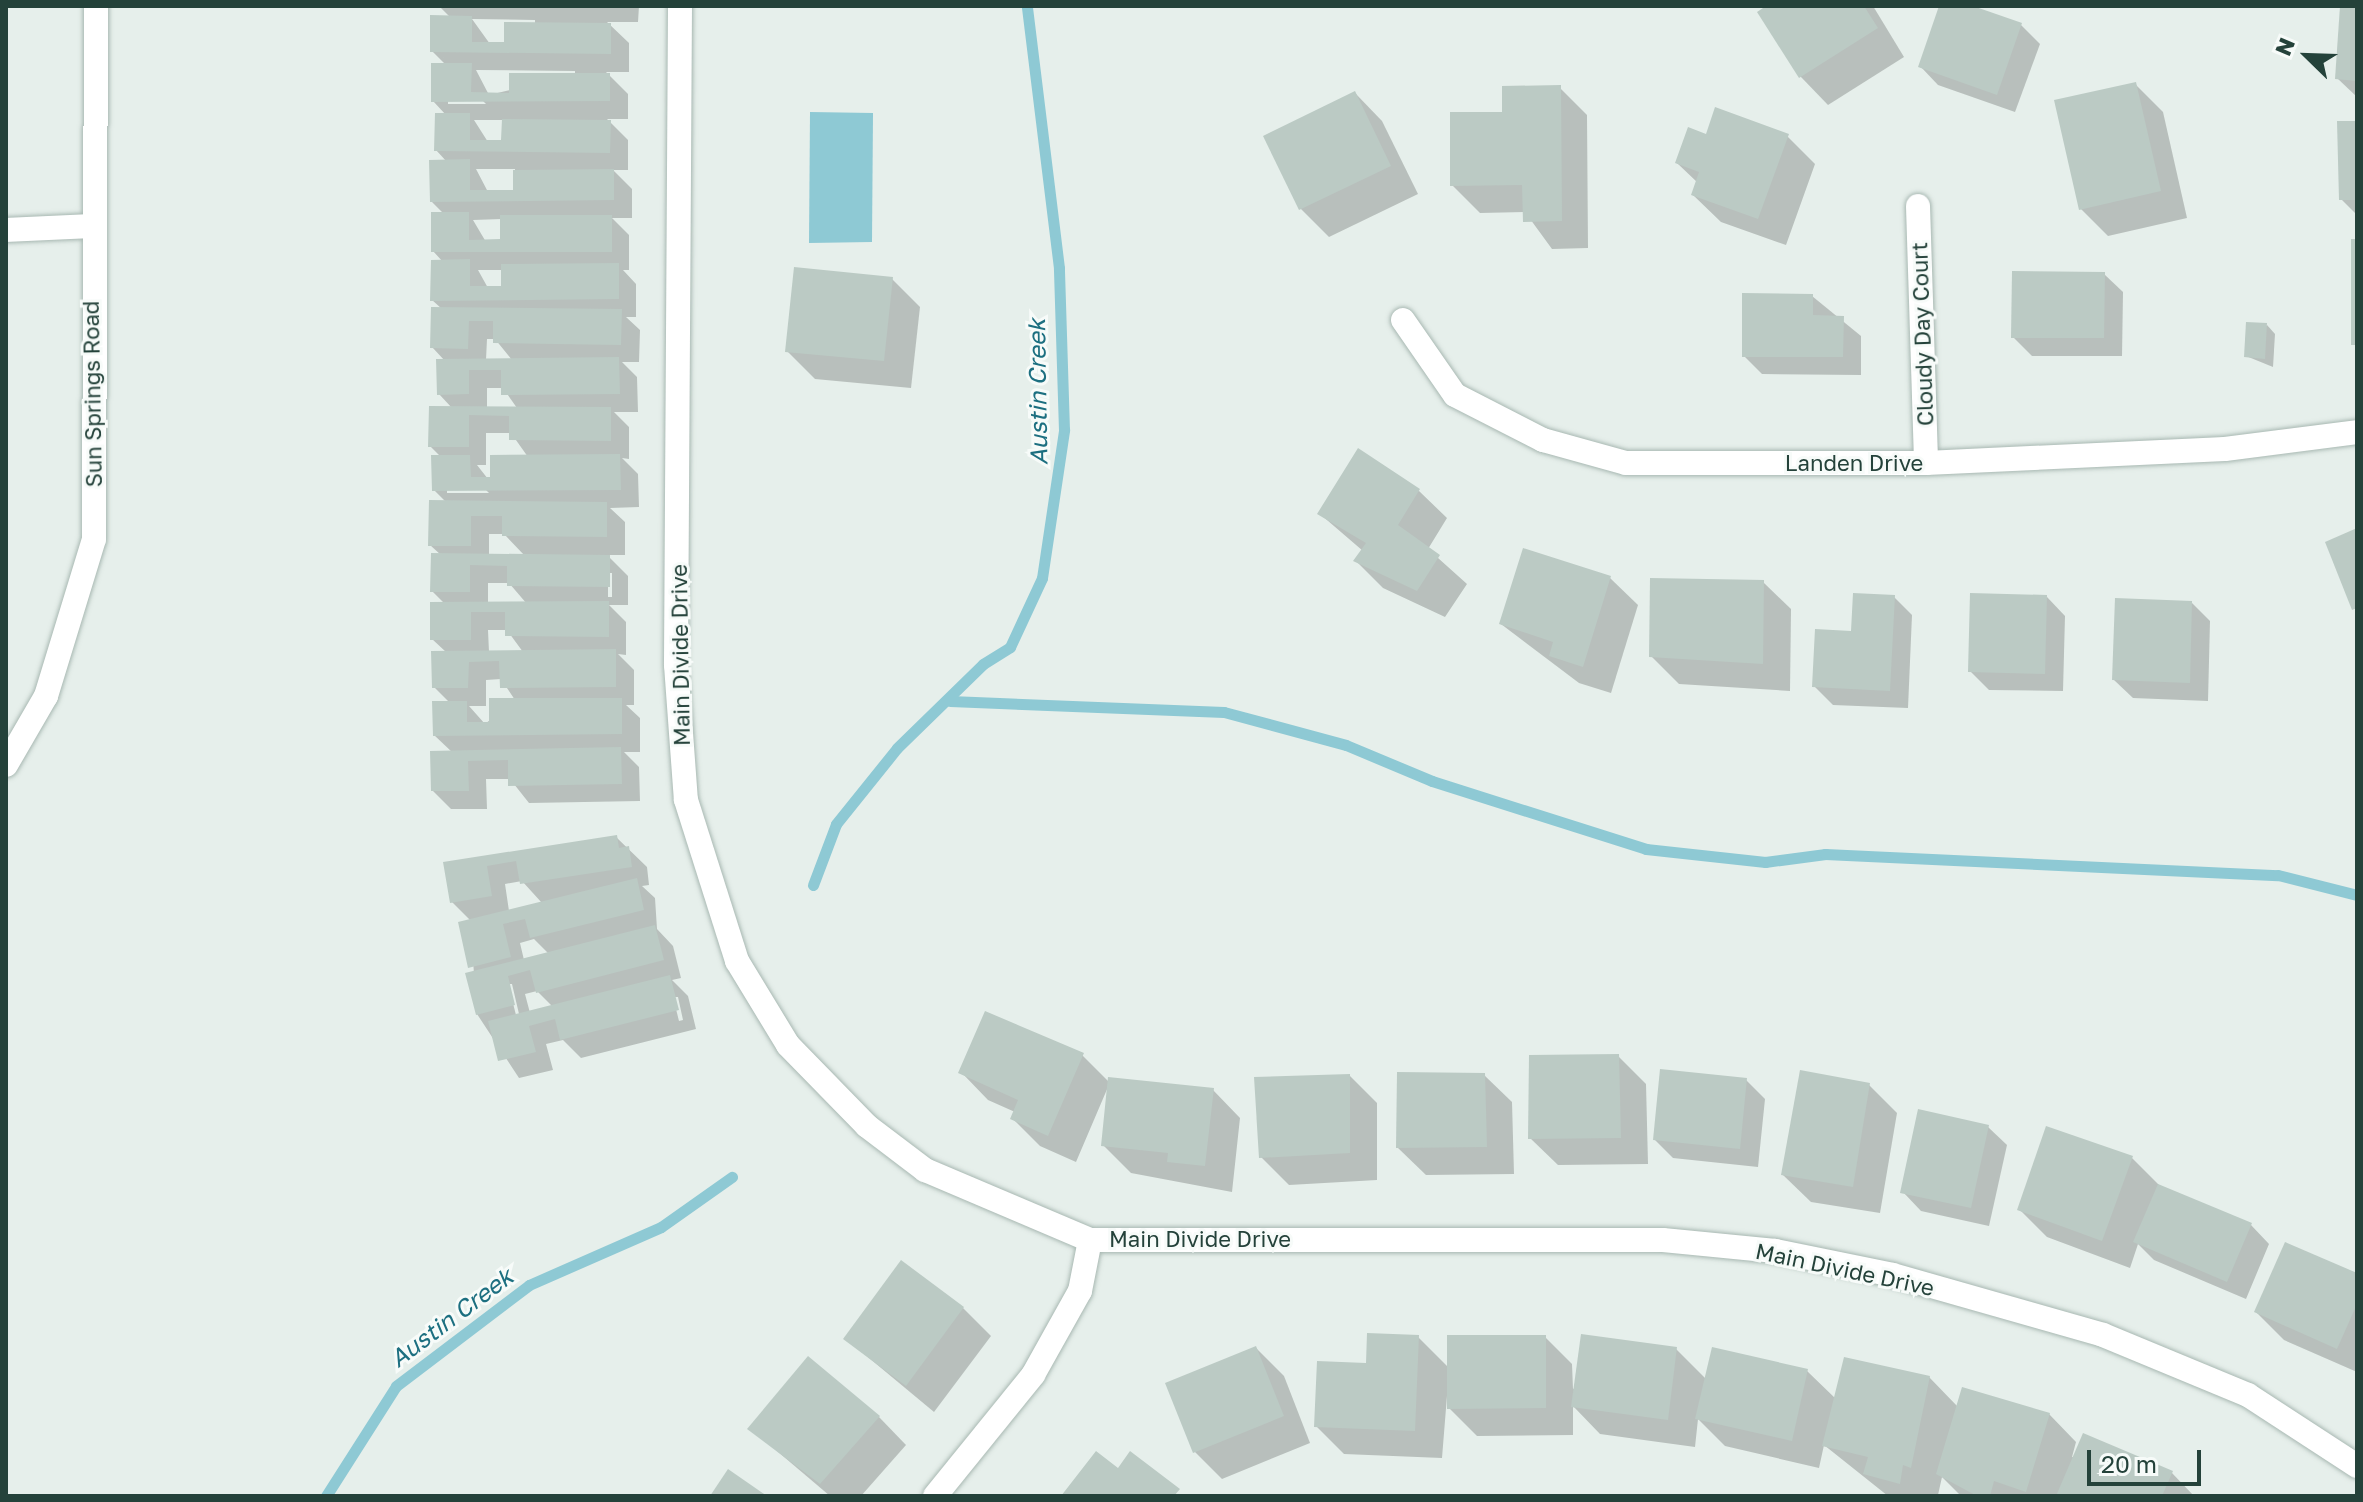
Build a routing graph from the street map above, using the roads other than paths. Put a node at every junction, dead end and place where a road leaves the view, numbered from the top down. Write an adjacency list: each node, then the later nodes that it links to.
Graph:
1 (96, 6): 4 (street, Sun Springs Road)
2 (680, 6): 10 (street, Main Divide Drive)
3 (1918, 206): 8 (street, Cloudy Day Court)
4 (91, 226): 5 (street); 9 (street, Sun Springs Road)
5 (6, 230)
6 (1403, 320): 8 (street, Landen Drive)
7 (2357, 432): 8 (street, Landen Drive)
8 (1926, 463)
9 (6, 765)
10 (1090, 1240): 11 (street, Main Divide Drive); 12 (street)
11 (2357, 1466)
12 (935, 1496)

